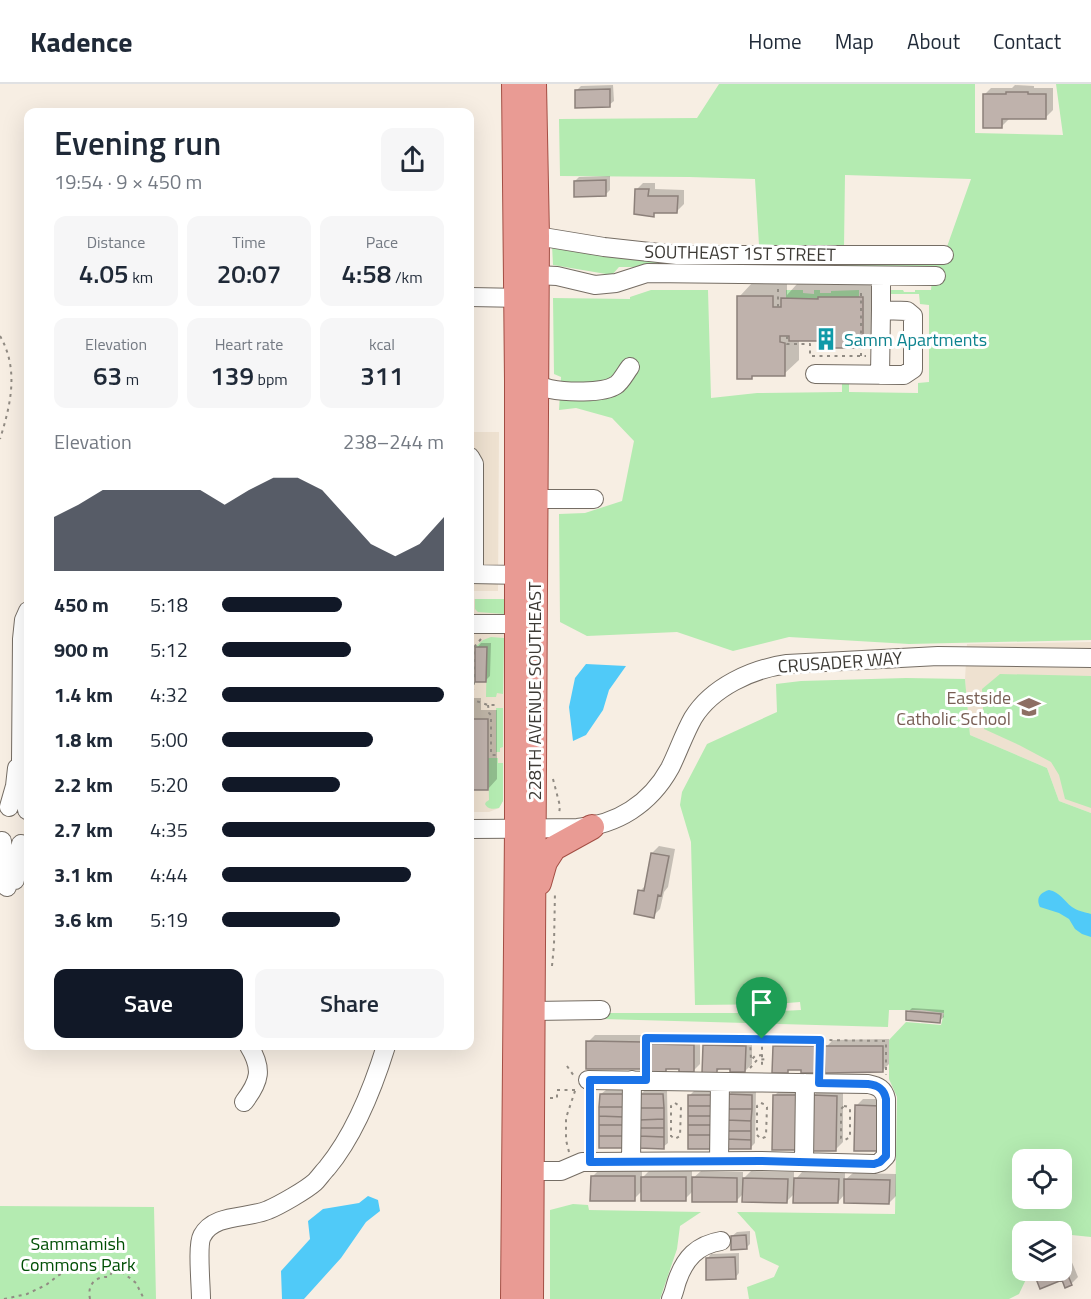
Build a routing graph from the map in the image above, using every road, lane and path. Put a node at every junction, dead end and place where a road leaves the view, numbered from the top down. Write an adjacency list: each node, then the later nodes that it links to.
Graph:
1 (514, 84): 11 (main road, 228TH AVENUE SOUTHEAST)
2 (534, 84): 3 (main road, 228TH AVENUE SOUTHEAST)
3 (537, 236): 4 (street, SOUTHEAST 1ST STREET); 5 (main road, 228TH AVENUE SOUTHEAST)
4 (944, 255)
5 (536, 275): 6 (street); 21 (main road, 228TH AVENUE SOUTHEAST)
6 (881, 276): 7 (street); 13 (street)
7 (936, 276)
8 (778, 286): 12 (path)
9 (861, 287): 16 (path)
10 (474, 297): 11 (street)
11 (516, 298): 21 (main road, 228TH AVENUE SOUTHEAST)
12 (778, 307)
13 (881, 310): 17 (street); 20 (street)
14 (0, 336): 22 (path)
15 (787, 336): 16 (path)
16 (861, 356): 17 (path)
17 (880, 356): 20 (street)
18 (630, 367): 21 (street)
19 (814, 374): 20 (street)
20 (880, 375)
21 (526, 381): 23 (main road, 228TH AVENUE SOUTHEAST); 26 (main road, 228TH AVENUE SOUTHEAST)
22 (0, 439)
23 (535, 499): 24 (street); 41 (main road, 228TH AVENUE SOUTHEAST)
24 (594, 499)
25 (474, 574): 26 (street)
26 (517, 575): 28 (main road, 228TH AVENUE SOUTHEAST)
27 (474, 624): 28 (street)
28 (517, 624): 41 (main road, 228TH AVENUE SOUTHEAST)
29 (483, 637): 30 (path)
30 (474, 649)
31 (1091, 658): 40 (street, CRUSADER WAY)
32 (24, 669): 37 (street)
33 (474, 700): 34 (path)
34 (488, 705): 35 (path); 36 (path)
35 (493, 705)
36 (499, 755)
37 (24, 766)
38 (24, 770): 39 (street)
39 (11, 811)
40 (592, 827): 41 (street, CRUSADER WAY); 46 (main road)
41 (525, 828): 42 (street, CRUSADER WAY); 46 (main road, 228TH AVENUE SOUTHEAST); 78 (main road, 228TH AVENUE SOUTHEAST)
42 (474, 829)
43 (1, 841): 44 (street); 45 (street)
44 (24, 842)
45 (24, 847)
46 (533, 930): 48 (main road, 228TH AVENUE SOUTHEAST)
47 (601, 1010): 48 (street)
48 (533, 1011): 71 (main road, 228TH AVENUE SOUTHEAST)
49 (762, 1039): 50 (path); 51 (path); 54 (path)
50 (750, 1040): 54 (path); 57 (path)
51 (820, 1040): 60 (path); 61 (path)
52 (252, 1050): 63 (street)
53 (385, 1050): 77 (street)
54 (762, 1055): 55 (path)
55 (762, 1065)
56 (567, 1066): 59 (path)
57 (639, 1080): 58 (street); 59 (street); 68 (street)
58 (720, 1082): 60 (street); 67 (street)
59 (584, 1083): 62 (path); 70 (path); 70 (path)
60 (812, 1083): 61 (street); 69 (street)
61 (875, 1085): 69 (street)
62 (547, 1098)
63 (244, 1102)
64 (757, 1135): 64 (path)
65 (680, 1136): 65 (path)
66 (841, 1136): 66 (path)
67 (719, 1161): 68 (street); 69 (street)
68 (631, 1162): 70 (street)
69 (804, 1162)
70 (582, 1164): 71 (street)
71 (532, 1171): 79 (main road, 228TH AVENUE SOUTHEAST)
72 (721, 1242): 80 (street)
73 (114, 1269): 74 (path); 75 (path); 76 (path)
74 (4, 1299)
75 (90, 1299)
76 (144, 1299)
77 (201, 1299)
78 (513, 1299)
79 (531, 1299)
80 (671, 1299)

